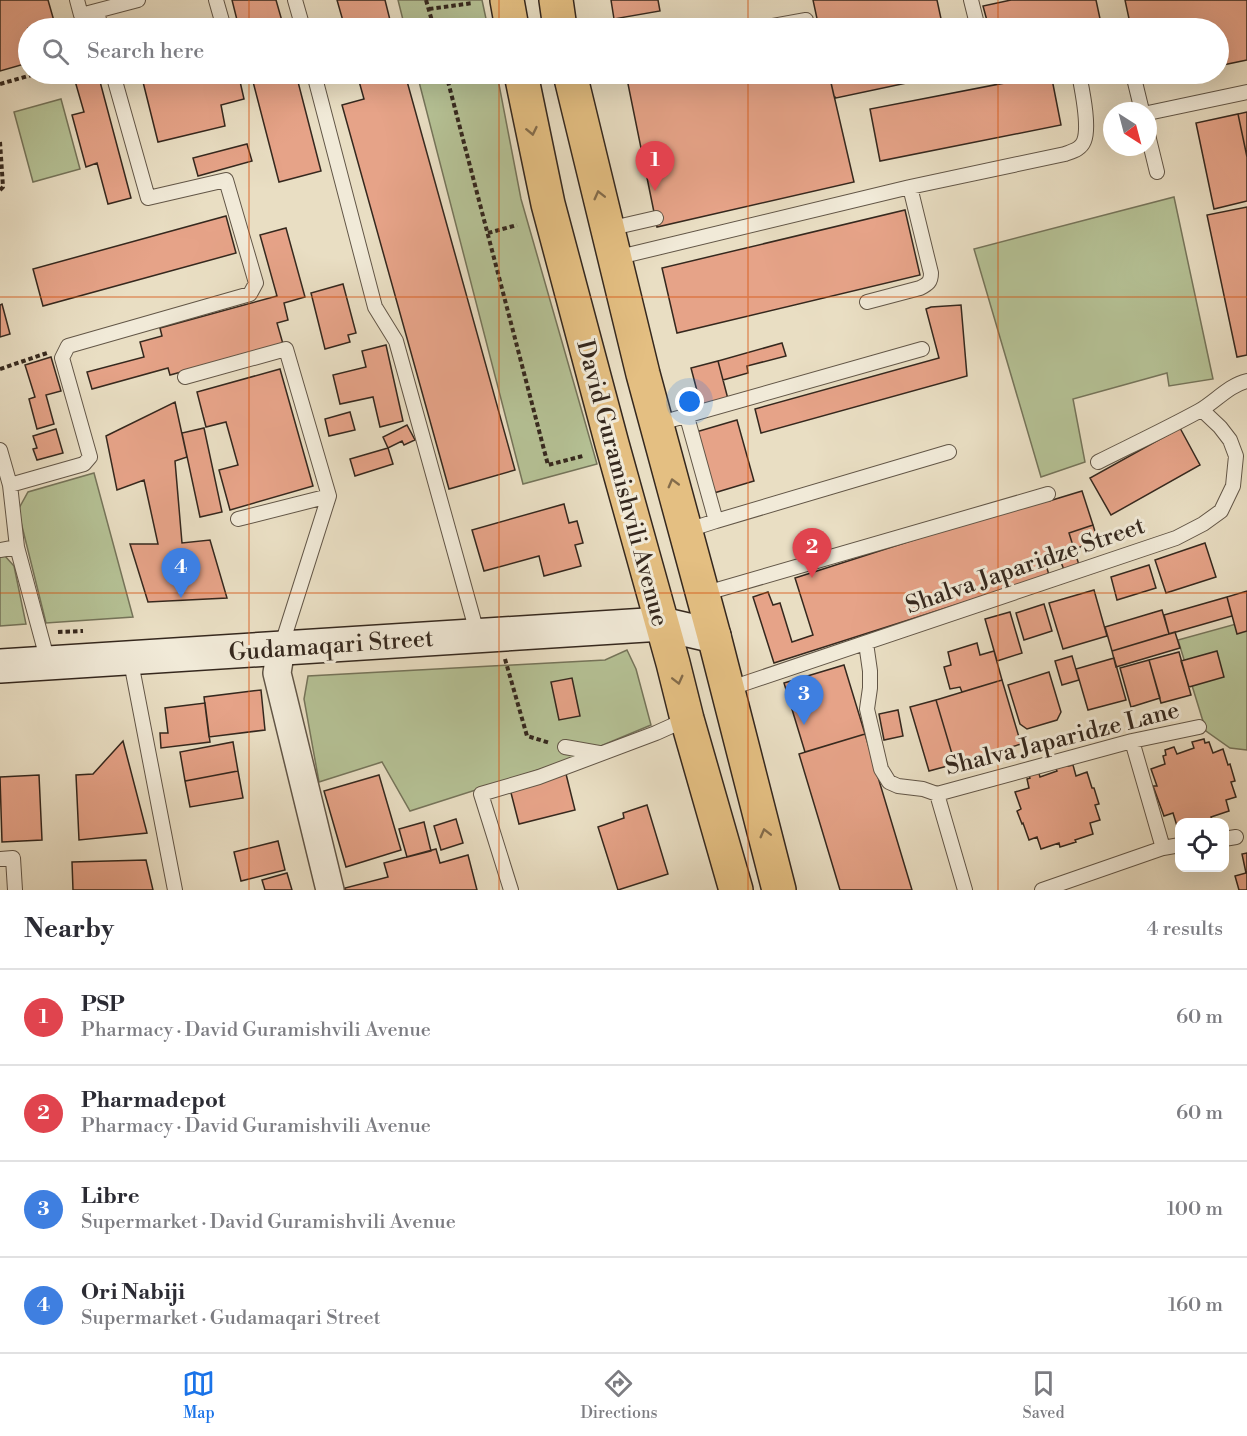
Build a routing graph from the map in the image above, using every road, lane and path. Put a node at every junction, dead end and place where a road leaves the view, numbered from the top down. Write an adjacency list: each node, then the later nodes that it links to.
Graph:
1 (77, 0): 11 (lane)
2 (138, 0): 11 (lane)
3 (216, 0): 13 (lane)
4 (295, 0): 14 (lane)
5 (426, 0): 10 (path)
6 (507, 0): 16 (main road)
7 (556, 0): 17 (main road)
8 (971, 0): 18 (lane)
9 (473, 3): 10 (path)
10 (429, 9): 15 (path)
11 (97, 11): 12 (lane)
12 (99, 18)
13 (221, 18)
14 (300, 18)
15 (431, 18)
16 (511, 18)
17 (559, 18)
18 (976, 18)
19 (18, 79): 20 (path)
20 (0, 84)
21 (116, 84): 41 (lane)
22 (317, 84): 62 (lane)
23 (449, 84): 38 (path)
24 (523, 84): 61 (main road, David Guramishvili Avenue, one-way to 61)
25 (575, 84): 39 (main road, David Guramishvili Avenue, one-way to 25)
26 (1081, 84): 34 (lane)
27 (1135, 84): 29 (lane)
28 (1247, 92): 30 (lane)
29 (1140, 102)
30 (1157, 111)
31 (0, 142): 35 (path)
32 (1153, 156): 33 (lane)
33 (1157, 172)
34 (910, 187): 39 (lane); 40 (lane)
35 (0, 190)
36 (656, 218): 39 (lane)
37 (517, 225): 38 (path)
38 (488, 233): 50 (path)
39 (611, 243): 47 (main road, David Guramishvili Avenue)
40 (867, 302)
41 (68, 346): 43 (path); 52 (lane)
42 (922, 350): 47 (lane)
43 (0, 369)
44 (185, 376): 54 (lane)
45 (1247, 381): 46 (lane)
46 (1202, 410): 51 (lane); 64 (lane, Shalva Japaridze Street)
47 (672, 421): 56 (lane); 57 (main road, David Guramishvili Avenue, one-way to 47)
48 (0, 450): 52 (lane)
49 (949, 452): 56 (lane)
50 (582, 456)
51 (1098, 462)
52 (10, 485): 58 (lane)
53 (1048, 494): 60 (lane)
54 (329, 496): 55 (lane); 65 (lane)
55 (238, 519)
56 (716, 521): 57 (lane)
57 (685, 531): 60 (main road, David Guramishvili Avenue)
58 (17, 547): 59 (lane); 67 (lane)
59 (0, 550)
60 (704, 597): 61 (street); 63 (main road, David Guramishvili Avenue)
61 (662, 624): 62 (street, Gudamaqari Street); 63 (street); 70 (main road, David Guramishvili Avenue, one-way to 70)
62 (478, 636): 65 (street, Gudamaqari Street)
63 (714, 636): 69 (main road, David Guramishvili Avenue)
64 (866, 643): 69 (lane, Shalva Japaridze Street); 75 (lane)
65 (281, 648): 66 (street, Gudamaqari Street); 81 (street)
66 (130, 657): 67 (street, Gudamaqari Street); 80 (lane)
67 (48, 663): 68 (street, Gudamaqari Street)
68 (0, 666)
69 (728, 689): 84 (main road, David Guramishvili Avenue, one-way to 69)
70 (687, 719): 74 (lane); 83 (main road, David Guramishvili Avenue)
71 (1199, 727): 72 (lane, Shalva Japaridze Lane)
72 (1132, 741): 75 (lane, Shalva Japaridze Lane); 77 (lane)
73 (565, 747): 74 (lane)
74 (599, 753): 82 (lane)
75 (937, 794): 85 (lane)
76 (1175, 846): 77 (lane)
77 (1163, 848): 86 (lane)
78 (0, 859): 79 (lane)
79 (15, 890)
80 (175, 890)
81 (330, 890)
82 (511, 890)
83 (736, 890)
84 (779, 890)
85 (965, 890)
86 (1042, 890)

